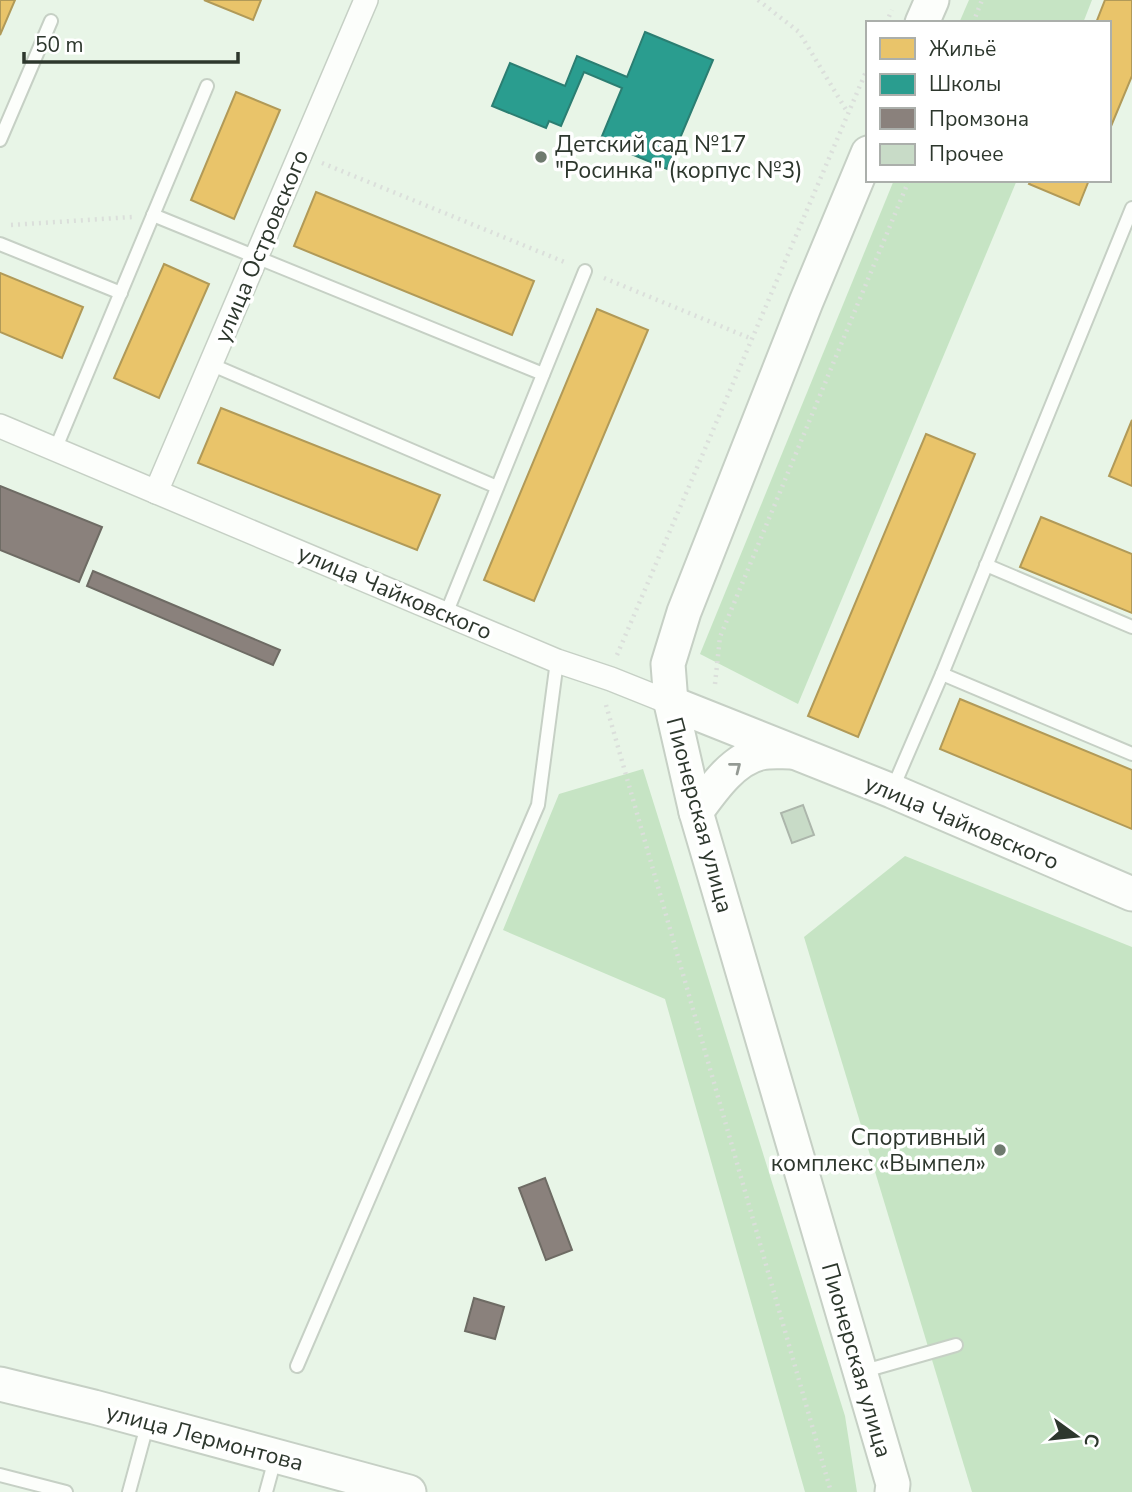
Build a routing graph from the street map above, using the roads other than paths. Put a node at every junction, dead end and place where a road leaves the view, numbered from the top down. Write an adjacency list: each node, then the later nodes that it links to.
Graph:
1 (366, 0): 11 (street, улица Островского)
2 (932, 0): 4 (main road)
3 (51, 21): 6 (lane)
4 (923, 21)
5 (207, 86): 9 (lane)
6 (0, 140)
7 (866, 158): 25 (main road, Пионерская улица)
8 (1132, 208): 20 (lane)
9 (153, 215): 11 (lane); 13 (lane)
10 (0, 244): 13 (lane)
11 (256, 257): 14 (street, улица Островского); 15 (lane)
12 (585, 271): 15 (lane)
13 (121, 293): 17 (lane)
14 (210, 364): 18 (lane); 19 (street, улица Островского)
15 (543, 374): 18 (lane)
16 (0, 426): 17 (street, улица Чайковского)
17 (55, 450): 19 (street, улица Чайковского)
18 (497, 487): 21 (lane)
19 (156, 492): 21 (street, улица Чайковского)
20 (986, 565): 22 (lane); 24 (lane)
21 (446, 614): 23 (street, улица Чайковского)
22 (1132, 627)
23 (557, 661): 25 (street, улица Чайковского); 32 (lane)
24 (942, 674): 27 (lane); 28 (lane)
25 (671, 703): 26 (main road, улица Чайковского); 29 (main road, Пионерская улица)
26 (792, 752): 28 (main road, улица Чайковского); 29 (main road, улица Чайковского, one-way to 26)
27 (1132, 754)
28 (892, 791): 30 (main road, улица Чайковского)
29 (696, 812): 33 (main road, Пионерская улица)
30 (1132, 894)
31 (956, 1345): 33 (lane)
32 (297, 1366)
33 (860, 1372): 42 (main road, Пионерская улица)
34 (0, 1384): 35 (main road, улица Лермонтова)
35 (148, 1422): 36 (main road, улица Лермонтова); 39 (lane)
36 (275, 1457): 40 (lane); 41 (main road, улица Лермонтова)
37 (0, 1475): 38 (lane)
38 (66, 1492)
39 (129, 1492)
40 (266, 1492)
41 (409, 1492)
42 (892, 1492)

